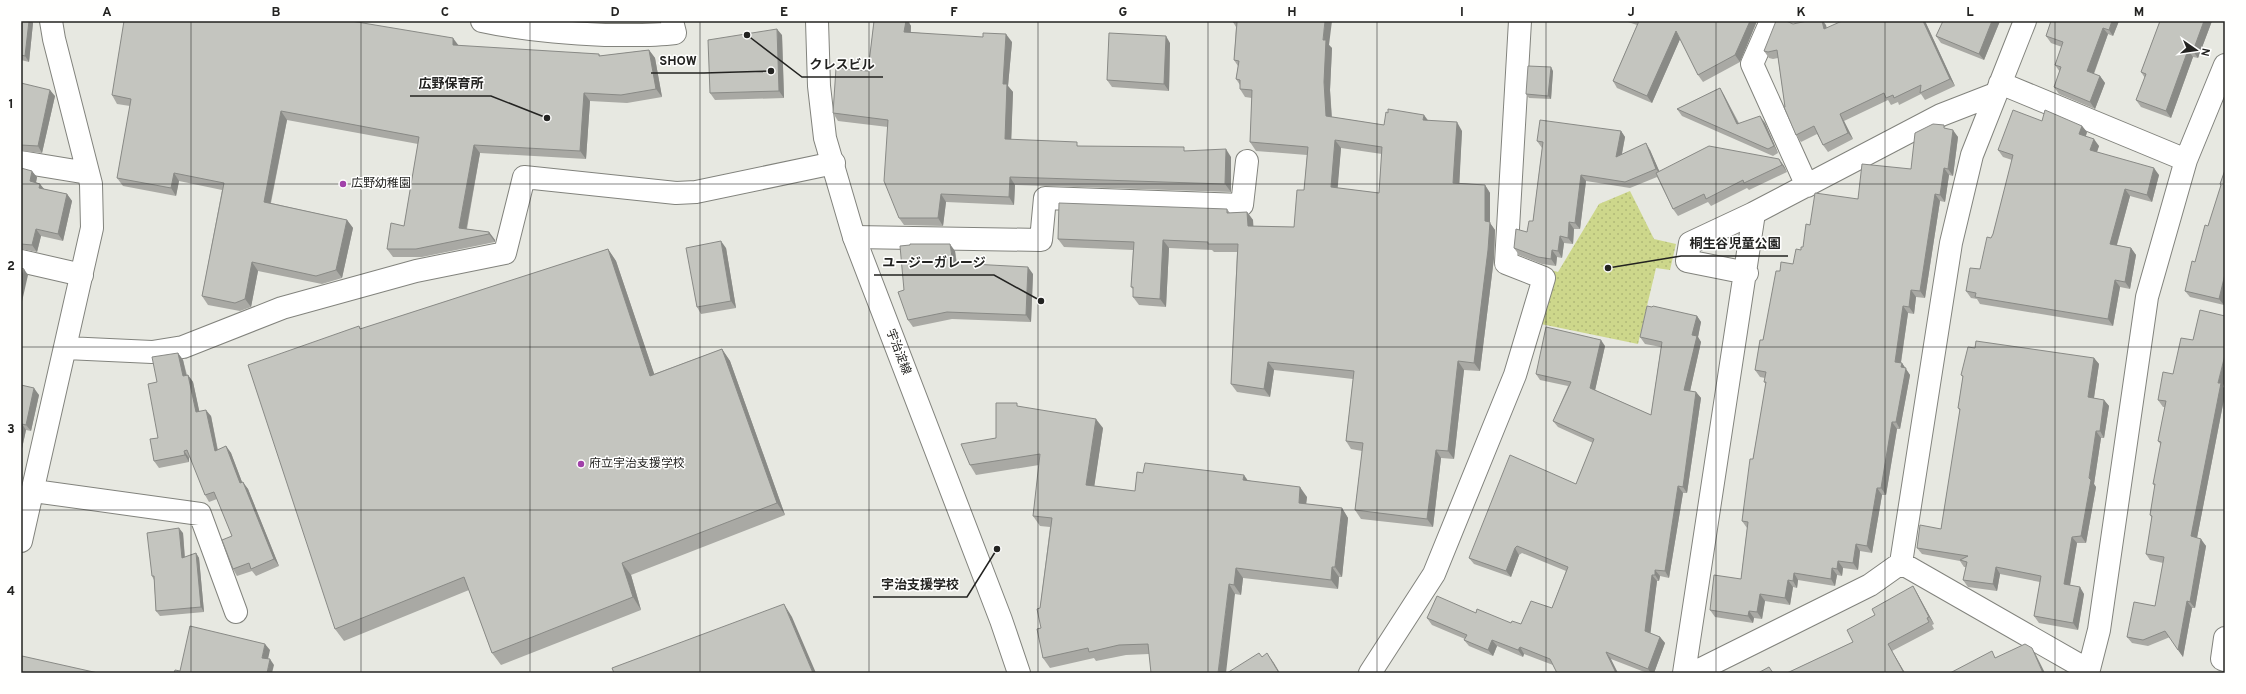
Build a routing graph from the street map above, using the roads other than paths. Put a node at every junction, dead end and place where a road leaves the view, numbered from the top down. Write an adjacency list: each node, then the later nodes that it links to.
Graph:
1 (51, 21): 15 (street)
2 (482, 21): 8 (street)
3 (672, 21): 8 (street)
4 (817, 21): 14 (street, 宇治淀線)
5 (1520, 21): 31 (street)
6 (1771, 21): 16 (street)
7 (2025, 21): 10 (street)
8 (548, 27)
9 (2225, 65): 12 (street)
10 (1997, 88): 12 (street); 16 (street); 25 (street)
11 (1247, 160): 18 (street)
12 (2186, 160): 29 (street)
13 (21, 162): 15 (street)
14 (834, 163): 18 (street, 宇治淀線); 22 (street)
15 (88, 173): 21 (street)
16 (1807, 186): 17 (street)
17 (1754, 213): 20 (street); 20 (street)
18 (854, 237): 30 (street, 宇治淀線)
19 (21, 261): 21 (street)
20 (1747, 273): 32 (street)
21 (82, 274): 22 (street)
22 (66, 348): 23 (street)
23 (34, 491): 24 (street); 26 (street)
24 (21, 541)
25 (1901, 563): 29 (street); 33 (street)
26 (236, 612)
27 (2225, 638): 28 (street)
28 (2225, 660)
29 (2088, 671)
30 (1019, 673)
31 (1370, 673)
32 (1684, 673)
33 (1693, 673)

